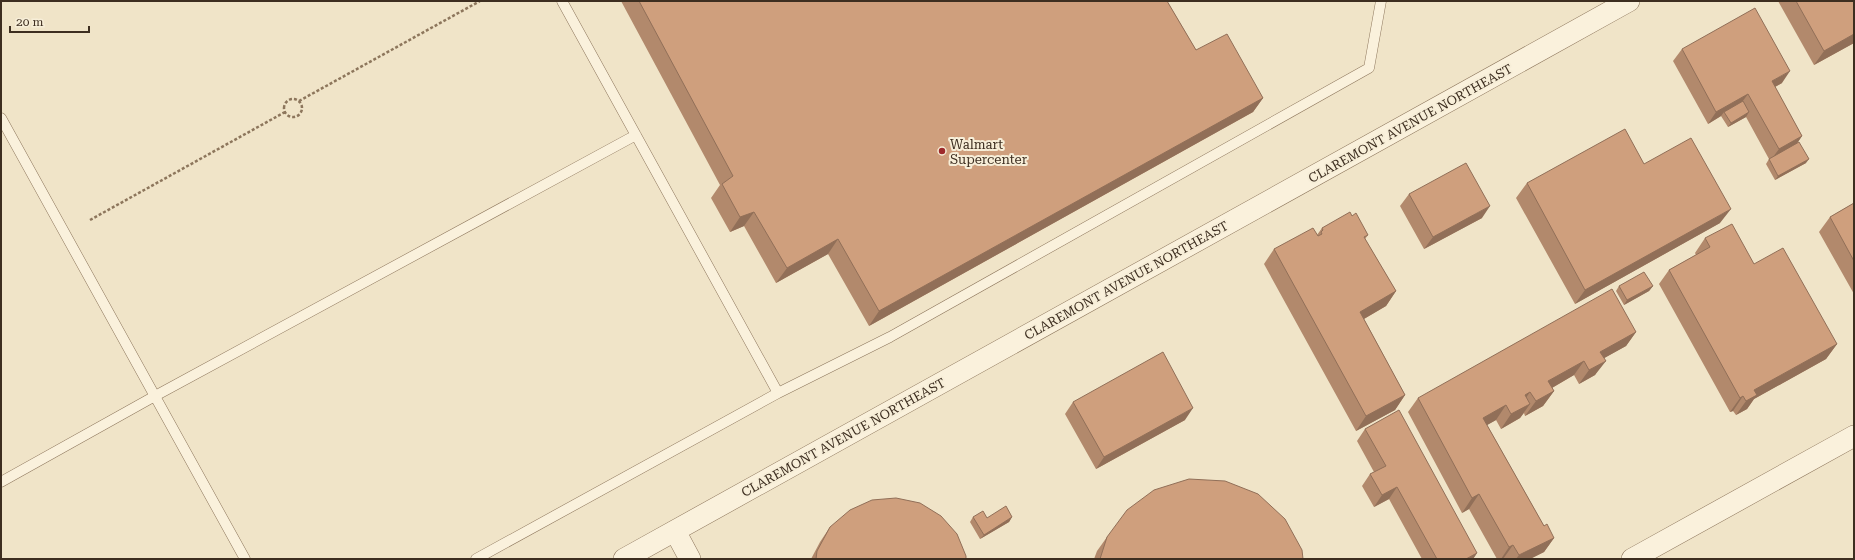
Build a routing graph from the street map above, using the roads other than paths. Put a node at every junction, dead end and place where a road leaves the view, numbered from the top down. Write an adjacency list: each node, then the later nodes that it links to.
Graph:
1 (562, 1): 5 (lane)
2 (1382, 1): 6 (lane)
3 (1629, 1): 10 (street, CLAREMONT AVENUE NORTHEAST)
4 (1, 118): 7 (lane)
5 (636, 135): 6 (lane); 7 (lane)
6 (778, 393): 12 (lane)
7 (155, 396): 9 (lane); 11 (lane)
8 (1854, 436): 15 (street)
9 (1, 482)
10 (675, 531): 13 (street, CLAREMONT AVENUE NORTHEAST); 14 (street)
11 (245, 559)
12 (476, 559)
13 (624, 559)
14 (690, 559)
15 (1632, 559)

